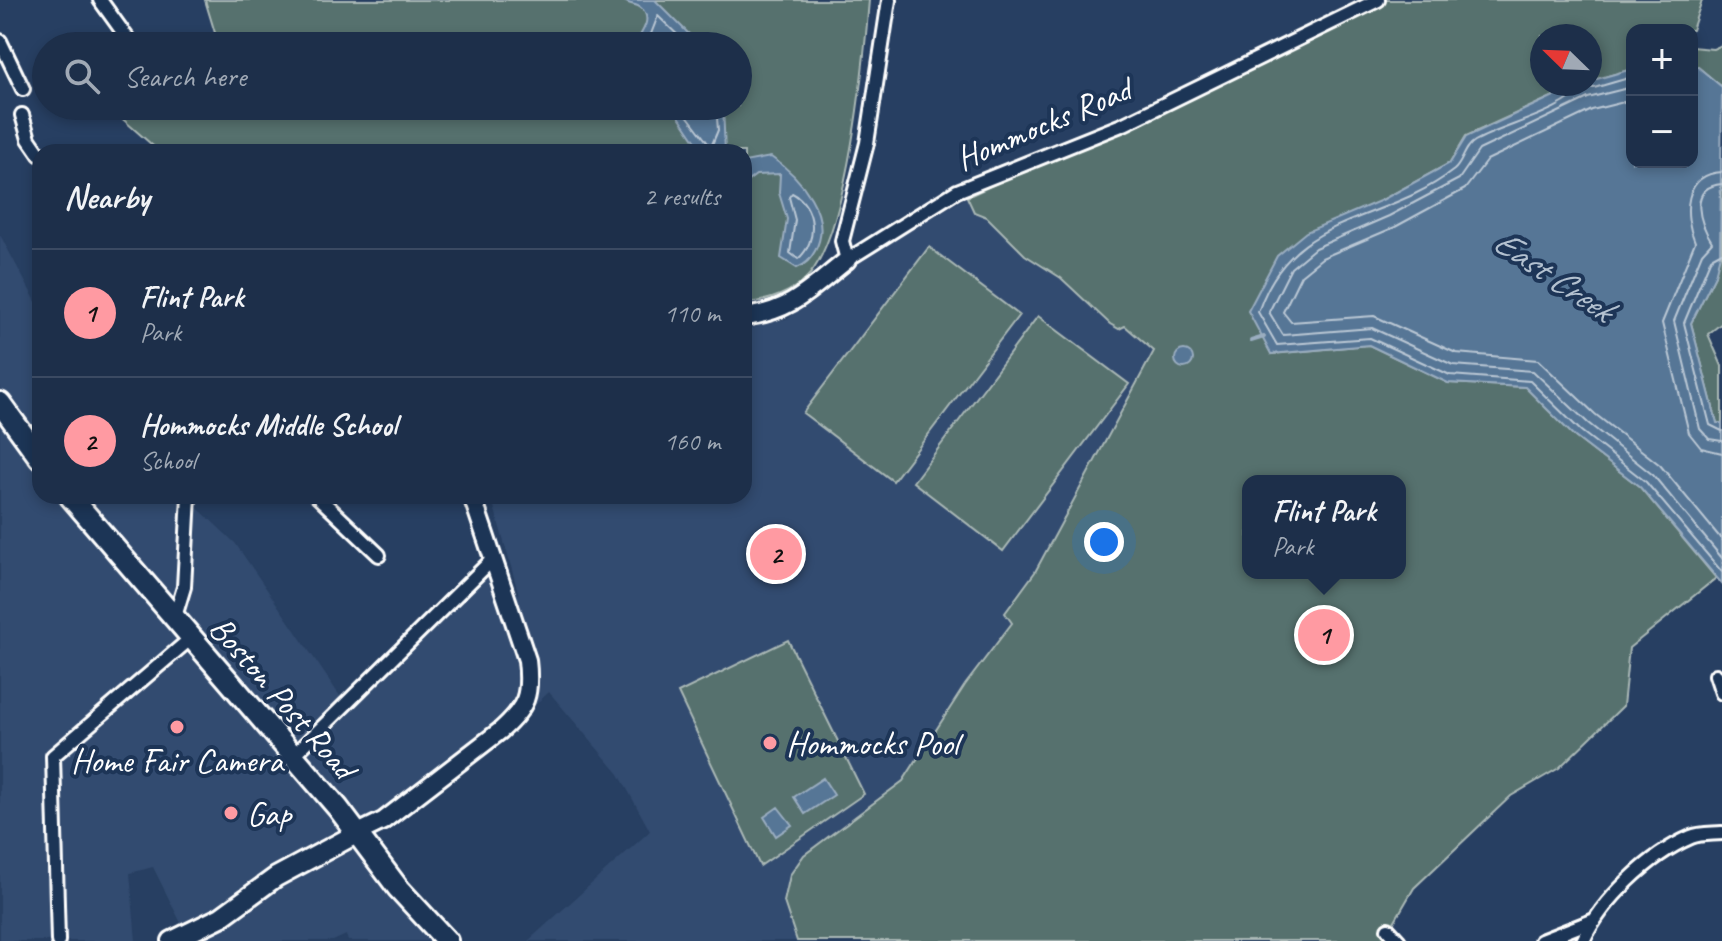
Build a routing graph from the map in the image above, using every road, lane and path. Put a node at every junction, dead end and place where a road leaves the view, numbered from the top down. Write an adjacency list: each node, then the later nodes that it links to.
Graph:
1 (100, 0): 4 (street)
2 (889, 0): 9 (street)
3 (1378, 0): 9 (street, Hommocks Road)
4 (123, 32)
5 (0, 41): 6 (street)
6 (23, 89)
7 (22, 115): 8 (street)
8 (32, 144)
9 (847, 260): 10 (street, Hommocks Road)
10 (752, 316)
11 (0, 403): 12 (main road)
12 (32, 447)
13 (77, 504): 19 (main road, Boston Post Road)
14 (189, 504): 19 (street)
15 (325, 504): 17 (street)
16 (475, 504): 18 (street)
17 (379, 555)
18 (494, 558): 23 (street); 25 (street)
19 (174, 620): 20 (main road, Boston Post Road)
20 (190, 639): 23 (main road, Boston Post Road); 28 (street)
21 (1716, 675): 22 (street)
22 (1722, 693)
23 (294, 755): 25 (main road, Boston Post Road)
24 (1722, 833): 26 (street)
25 (356, 834): 29 (main road); 30 (main road, Boston Post Road)
26 (1592, 921): 32 (street); 33 (street)
27 (1388, 929): 31 (street)
28 (58, 941)
29 (172, 941)
30 (447, 941)
31 (1399, 941)
32 (1541, 941)
33 (1583, 941)

